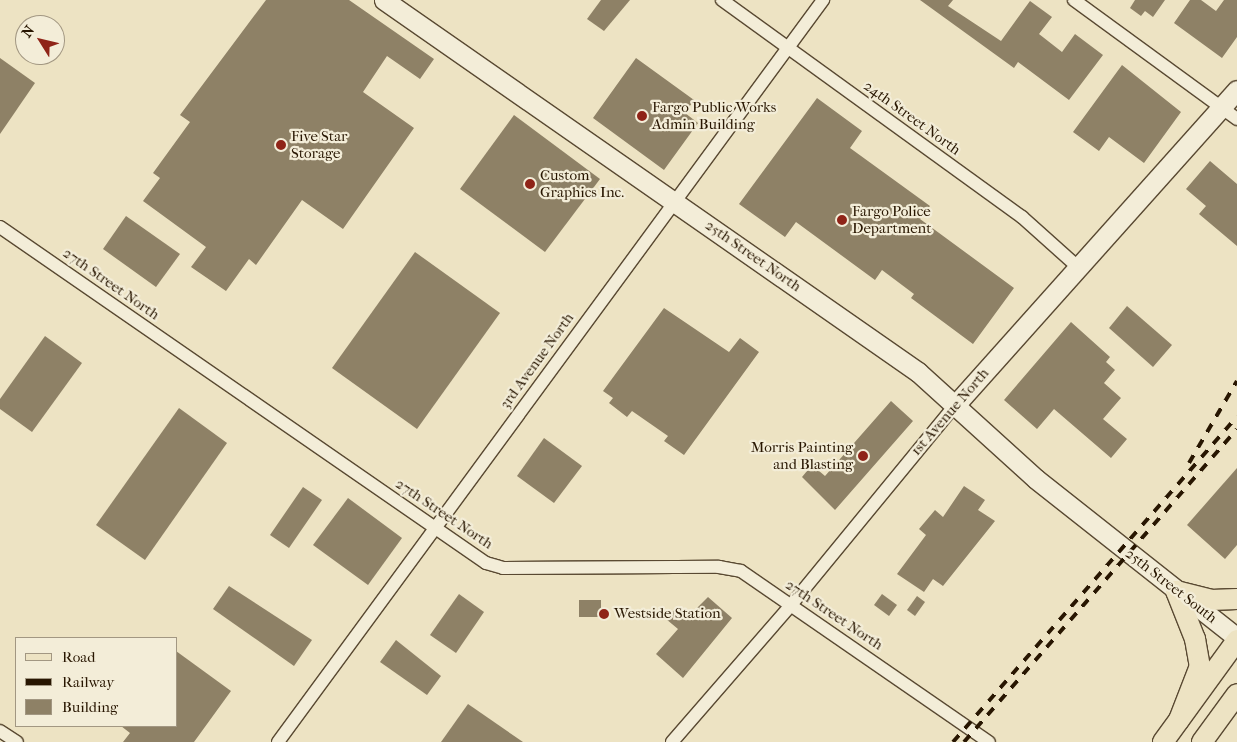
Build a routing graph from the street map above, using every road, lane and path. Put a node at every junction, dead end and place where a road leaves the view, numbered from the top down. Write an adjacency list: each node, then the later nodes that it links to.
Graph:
1 (384, 0): 9 (main road, 25th Street North)
2 (722, 0): 5 (street, 24th Street North)
3 (823, 0): 5 (street, 3rd Avenue North)
4 (1074, 0): 7 (street)
5 (788, 48): 9 (street, 3rd Avenue North); 11 (street, 24th Street North)
6 (1237, 90): 7 (main road, 1st Avenue North)
7 (1222, 108): 8 (street); 11 (main road, 1st Avenue North)
8 (1237, 119)
9 (675, 201): 12 (main road, 25th Street North); 13 (street, 3rd Avenue North)
10 (0, 226): 13 (street, 27th Street North)
11 (1079, 268): 12 (main road, 1st Avenue North)
12 (956, 404): 14 (main road, 25th Street North); 17 (street, 1st Avenue North)
13 (434, 529): 17 (street, 27th Street North); 24 (street, 3rd Avenue North)
14 (1104, 534): 15 (main road, 25th Street South)
15 (1176, 591): 16 (main road); 18 (main road, 25th Street South); 21 (main road)
16 (1237, 599)
17 (791, 605): 25 (street, 1st Avenue North); 26 (street, 27th Street North)
18 (1237, 639): 21 (main road)
19 (1237, 694): 28 (main road)
20 (1237, 713): 29 (main road)
21 (1179, 720): 27 (main road)
22 (0, 731): 23 (street)
23 (16, 742)
24 (278, 742)
25 (672, 742)
26 (988, 742)
27 (1162, 742)
28 (1202, 742)
29 (1210, 742)

